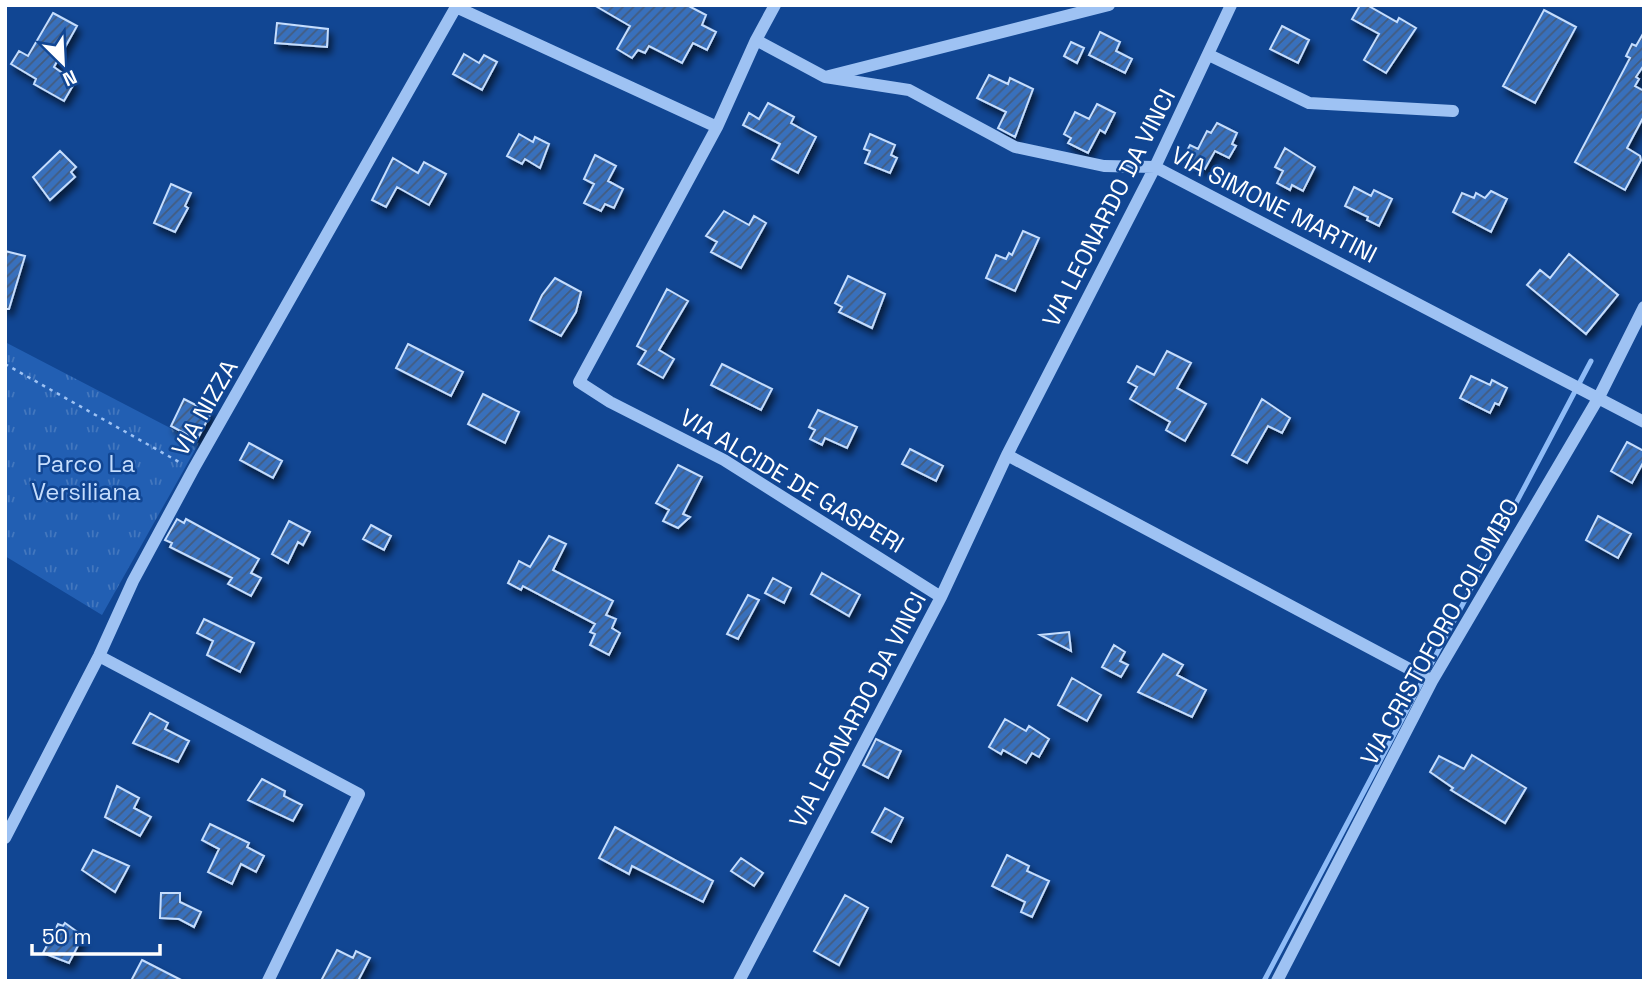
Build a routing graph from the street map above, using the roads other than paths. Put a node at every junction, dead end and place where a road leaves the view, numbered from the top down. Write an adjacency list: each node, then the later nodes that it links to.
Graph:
1 (775, 5): 5 (street)
2 (1109, 5): 7 (street)
3 (1231, 5): 6 (street, VIA LEONARDO DA VINCI)
4 (457, 6): 9 (street, VIA NIZZA); 16 (street, VIA NIZZA)
5 (756, 40): 7 (street); 9 (street)
6 (1209, 55): 8 (street); 10 (street, VIA LEONARDO DA VINCI)
7 (825, 77): 10 (street, VIA SIMONE MARTINI)
8 (1453, 111)
9 (717, 127): 15 (street, VIA ALCIDE DE GASPERI)
10 (1155, 167): 12 (street, VIA SIMONE MARTINI); 14 (street, VIA LEONARDO DA VINCI)
11 (1644, 307): 12 (street, VIA CRISTOFORO COLOMBO)
12 (1599, 397): 13 (street, VIA SIMONE MARTINI); 17 (street, VIA CRISTOFORO COLOMBO)
13 (1644, 422)
14 (1007, 455): 15 (street, VIA LEONARDO DA VINCI); 17 (street)
15 (941, 597): 20 (street, VIA LEONARDO DA VINCI)
16 (99, 656): 18 (street, VIA NIZZA); 19 (street)
17 (1431, 681): 21 (street, VIA CRISTOFORO COLOMBO)
18 (5, 838)
19 (268, 981)
20 (739, 981)
21 (1277, 981)

